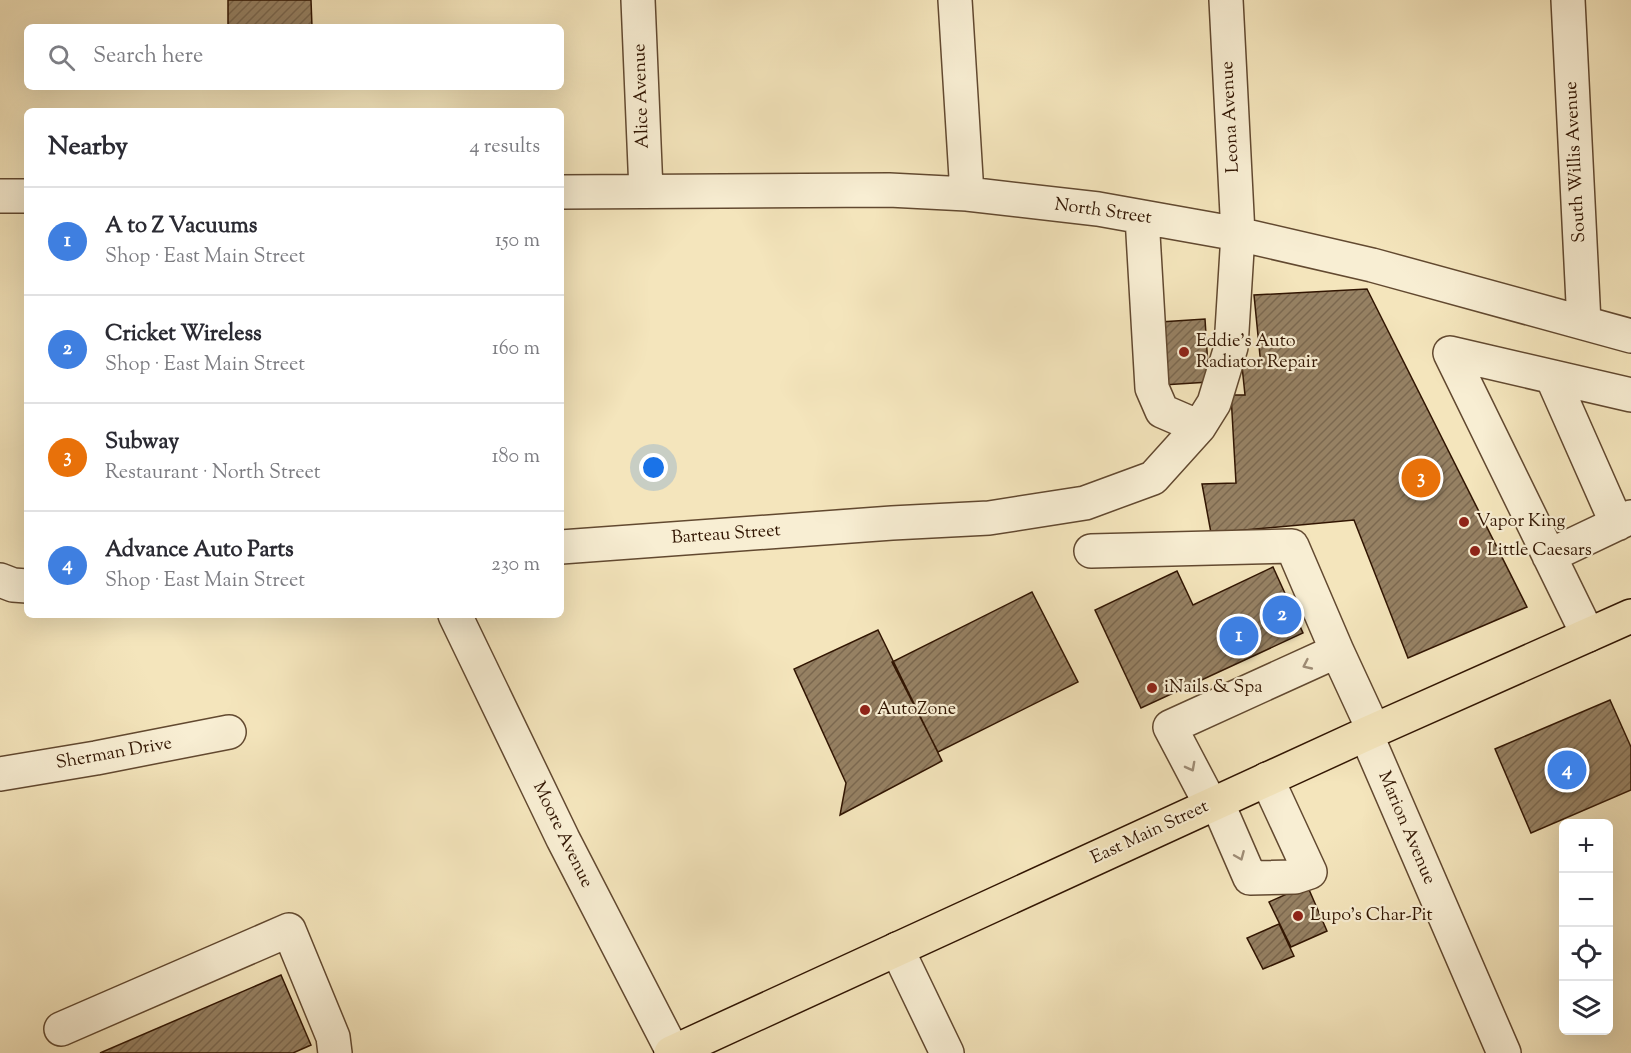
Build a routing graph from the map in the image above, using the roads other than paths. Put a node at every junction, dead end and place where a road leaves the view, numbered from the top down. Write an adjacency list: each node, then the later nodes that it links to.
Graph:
1 (638, 0): 5 (street, Alice Avenue)
2 (955, 0): 7 (street)
3 (1226, 0): 11 (street, Leona Avenue)
4 (1568, 0): 12 (street, South Willis Avenue)
5 (646, 191): 6 (street, North Street); 7 (street, North Street)
6 (564, 192)
7 (967, 194): 10 (street, North Street)
8 (0, 196): 9 (street)
9 (24, 196)
10 (1142, 217): 11 (street, North Street); 16 (street)
11 (1238, 234): 12 (street, North Street); 16 (street, Leona Avenue)
12 (1584, 323): 13 (street, North Street)
13 (1631, 336)
14 (1552, 377): 15 (street); 17 (street); 20 (street)
15 (1631, 395)
16 (1199, 427): 18 (street, Barteau Street)
17 (1624, 520): 20 (street)
18 (564, 547)
19 (1091, 551): 24 (street, Marion Avenue)
20 (1549, 556): 23 (street)
21 (1631, 616): 23 (main road, East Main Street)
22 (456, 618): 33 (street, Moore Avenue)
23 (1588, 635): 26 (main road, East Main Street)
24 (1337, 651): 26 (street, Marion Avenue); 29 (street, one-way to 29)
25 (229, 732): 27 (street, Sherman Drive)
26 (1370, 733): 28 (main road, East Main Street); 35 (street, Marion Avenue)
27 (0, 774)
28 (1267, 779): 29 (main road, East Main Street); 29 (street, one-way to 28)
29 (1214, 804): 30 (main road, East Main Street)
30 (897, 949): 33 (main road, East Main Street); 34 (street)
31 (61, 1029): 32 (street)
32 (339, 1048)
33 (672, 1053)
34 (947, 1053)
35 (1504, 1053)

